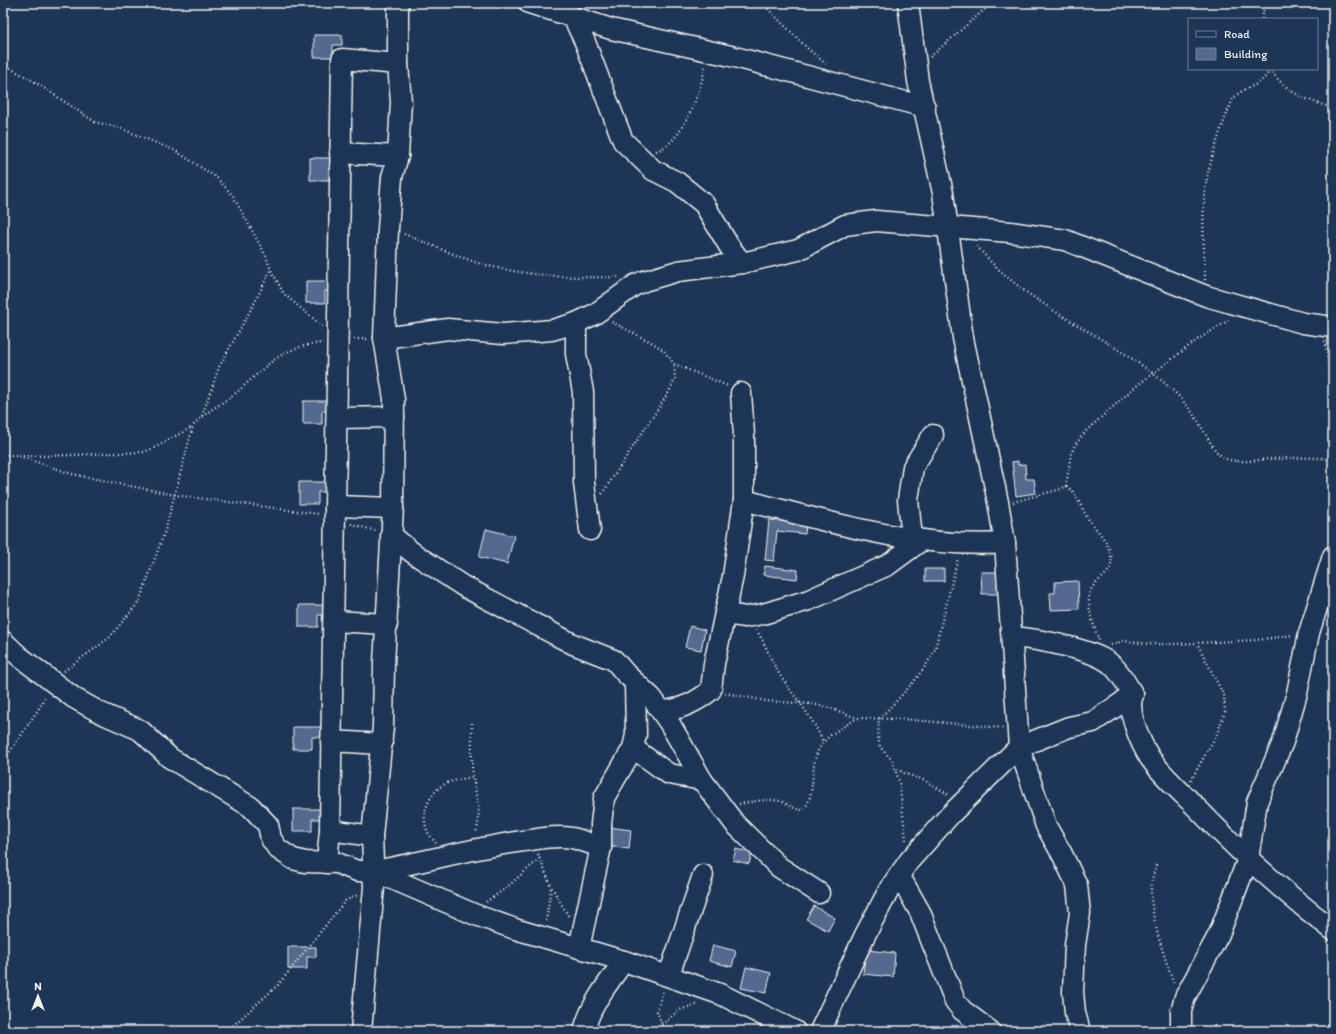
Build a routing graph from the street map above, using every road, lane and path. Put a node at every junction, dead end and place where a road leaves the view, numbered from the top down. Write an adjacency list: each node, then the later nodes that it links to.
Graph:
1 (398, 3): 11 (street)
2 (529, 3): 7 (street)
3 (762, 3): 12 (path)
4 (908, 3): 13 (street)
5 (992, 3): 13 (path)
6 (1265, 3): 8 (path)
7 (573, 17): 9 (street); 18 (street)
8 (1262, 18)
9 (707, 51): 16 (street); 18 (path)
10 (3, 64): 24 (path)
11 (398, 64): 19 (street); 20 (street)
12 (831, 67)
13 (916, 70): 16 (street)
14 (1269, 70): 26 (path)
15 (1271, 70): 17 (path)
16 (925, 107): 21 (street)
17 (1333, 108)
18 (634, 152): 23 (street)
19 (340, 153): 20 (street); 41 (street)
20 (398, 156): 22 (street)
21 (956, 228): 23 (street); 26 (street); 36 (path); 50 (street)
22 (388, 229): 25 (path); 32 (street)
23 (742, 263): 28 (street)
24 (270, 270): 31 (path); 39 (path)
25 (623, 277)
26 (1206, 296): 27 (street)
27 (1246, 306): 30 (street); 36 (path)
28 (595, 314): 29 (street); 35 (path)
29 (576, 323): 32 (street); 53 (street)
30 (1328, 327): 38 (path)
31 (326, 330)
32 (384, 338): 33 (path); 40 (street)
33 (351, 340)
34 (329, 342): 39 (path)
35 (674, 364): 37 (path); 53 (path)
36 (1154, 374): 46 (path); 47 (path)
37 (741, 393): 49 (street)
38 (1333, 396)
39 (201, 416): 42 (path)
40 (394, 417): 41 (street); 51 (street)
41 (337, 418): 52 (street)
42 (193, 426): 45 (path); 48 (path)
43 (933, 435): 55 (street)
44 (3, 455): 45 (path)
45 (18, 456): 48 (path)
46 (1333, 459)
47 (1066, 486): 50 (path); 67 (path)
48 (175, 495): 52 (path); 69 (path)
49 (744, 500): 55 (street); 59 (street)
50 (998, 502): 56 (street)
51 (393, 508): 52 (street); 54 (street)
52 (336, 513): 54 (path); 61 (street)
53 (589, 524)
54 (391, 535): 62 (street); 68 (street)
55 (917, 539): 57 (street); 60 (street)
56 (1005, 543): 57 (street); 64 (street)
57 (964, 545): 75 (path)
58 (1333, 556): 63 (street)
59 (725, 614): 60 (street); 70 (street)
60 (746, 617): 72 (path)
61 (334, 621): 62 (street); 78 (street)
62 (387, 624): 80 (street)
63 (1309, 633): 66 (path); 95 (street)
64 (1012, 637): 67 (street); 77 (street)
65 (3, 640): 69 (street)
66 (1196, 643): 67 (path); 86 (path)
67 (1099, 653): 71 (street)
68 (636, 682): 73 (street); 81 (street)
69 (53, 683): 82 (path); 96 (street)
70 (711, 690): 72 (path); 73 (street)
71 (1133, 695): 77 (street); 86 (street)
72 (800, 702): 74 (path); 79 (path)
73 (662, 711): 85 (street)
74 (857, 718): 75 (path); 79 (path)
75 (879, 719): 77 (path); 83 (path)
76 (472, 724): 84 (path)
77 (1019, 737): 87 (street); 119 (street)
78 (331, 741): 80 (street); 89 (street)
79 (823, 742): 88 (path)
80 (382, 744): 90 (street)
81 (633, 748): 85 (street); 91 (street)
82 (3, 762)
83 (896, 769): 87 (path); 98 (path)
84 (473, 777): 93 (path); 94 (path)
85 (702, 780): 88 (street)
86 (1184, 795): 95 (street)
87 (965, 800): 98 (street)
88 (723, 808): 102 (street)
89 (330, 830): 90 (street); 96 (street)
90 (372, 836): 100 (street)
91 (601, 847): 92 (street); 106 (street)
92 (537, 849): 93 (street); 101 (path); 103 (path)
93 (468, 852): 94 (street)
94 (442, 856): 100 (street)
95 (1248, 859): 104 (street); 110 (street)
96 (327, 862): 100 (street)
97 (1156, 865): 110 (path)
98 (904, 868): 117 (street); 118 (street)
99 (703, 875): 108 (street)
100 (374, 879): 103 (street); 112 (path); 113 (street)
101 (551, 886): 105 (path); 106 (path)
102 (819, 893)
103 (476, 915): 105 (street)
104 (1333, 930)
105 (544, 937): 106 (street)
106 (580, 942): 107 (street)
107 (624, 961): 108 (street); 114 (street)
108 (669, 975): 109 (street); 111 (path)
109 (720, 994): 111 (path); 116 (street)
110 (1181, 1011): 120 (street)
111 (662, 1025): 115 (path)
112 (227, 1031)
113 (361, 1031)
114 (584, 1031)
115 (661, 1031)
116 (795, 1031)
117 (820, 1031)
118 (990, 1031)
119 (1080, 1031)
120 (1181, 1031)

